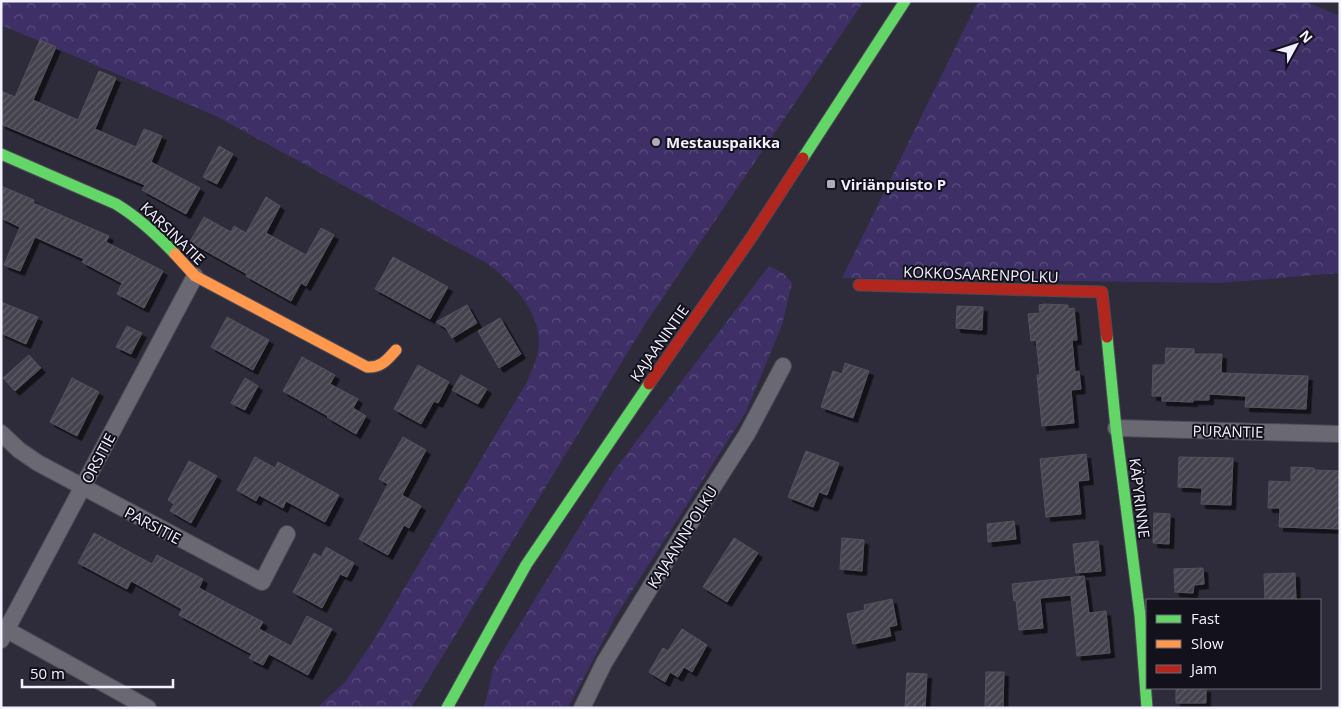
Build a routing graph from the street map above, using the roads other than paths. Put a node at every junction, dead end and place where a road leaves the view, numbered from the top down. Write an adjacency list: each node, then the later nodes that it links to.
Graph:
1 (905, 1): 15 (street, KAJAANINTIE)
2 (1, 154): 3 (street, KARSINATIE)
3 (195, 276): 6 (street, KARSINATIE); 11 (street, ORSITIE)
4 (859, 285): 5 (street, KOKKOSAARENPOLKU)
5 (1102, 292): 8 (street, KÄPYRINNE)
6 (396, 350)
7 (783, 366): 16 (street, KAJAANINPOLKU)
8 (1116, 428): 10 (street, PURANTIE); 17 (street, KÄPYRINNE)
9 (1, 433): 11 (street, PARSITIE)
10 (1340, 434)
11 (82, 488): 12 (street, PARSITIE); 13 (street, ORSITIE)
12 (288, 534)
13 (4, 636): 14 (street)
14 (148, 708)
15 (448, 708)
16 (582, 708)
17 (1147, 708)

